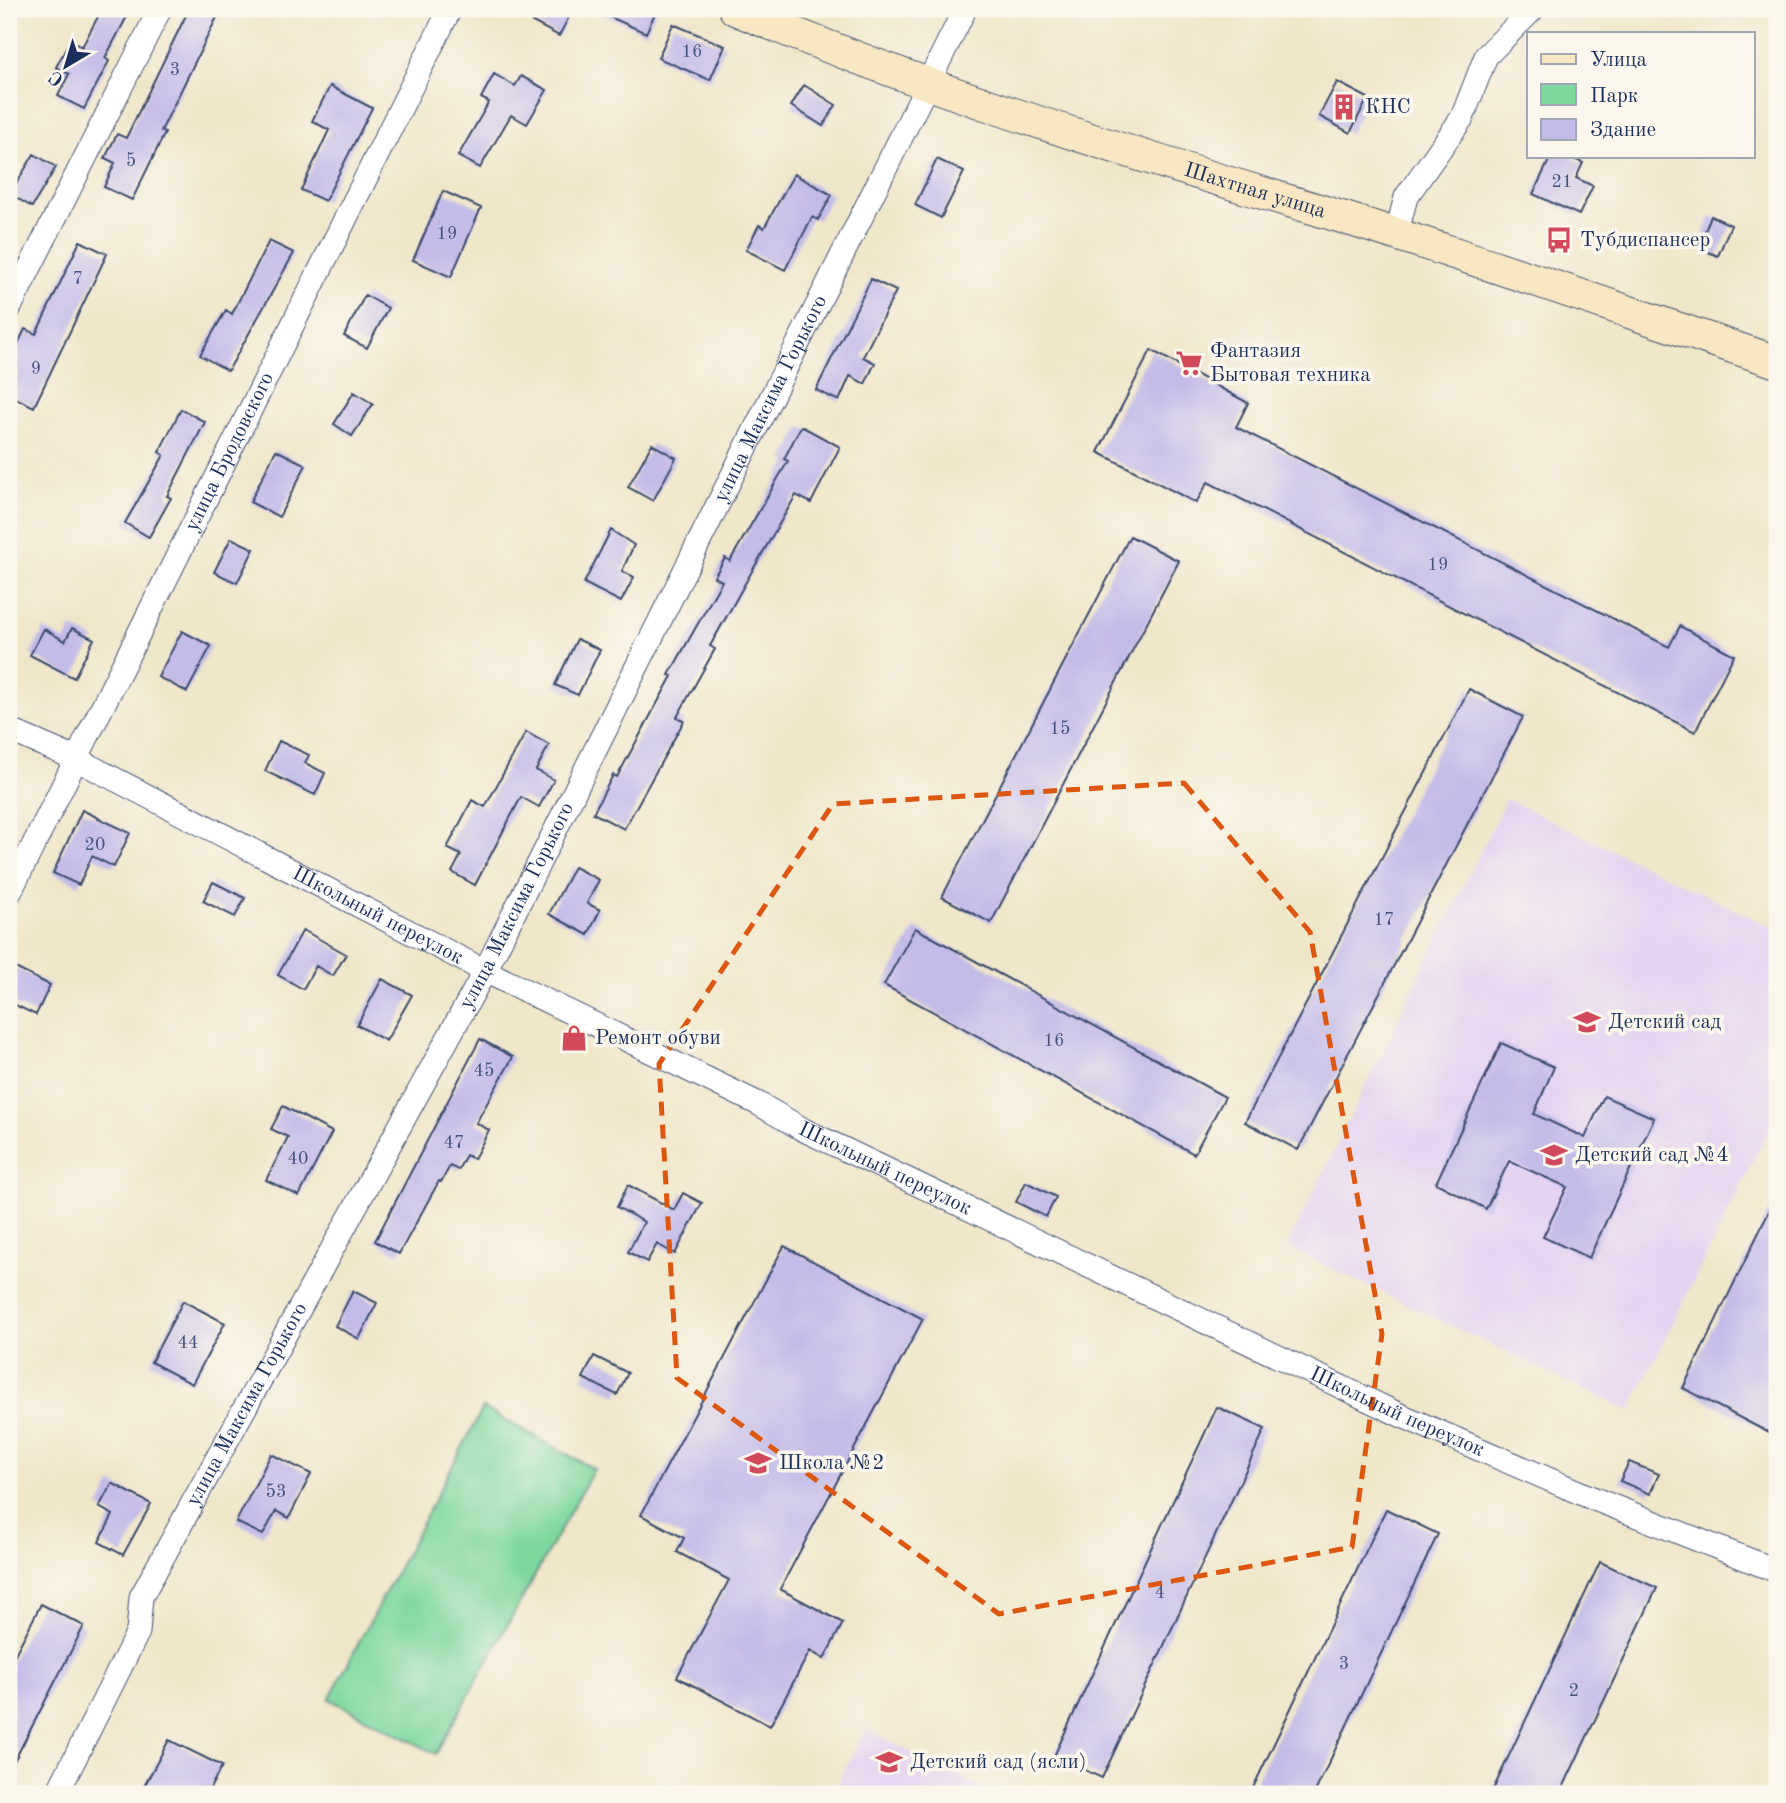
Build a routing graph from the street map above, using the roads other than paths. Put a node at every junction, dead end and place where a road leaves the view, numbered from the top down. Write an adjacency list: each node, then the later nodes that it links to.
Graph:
1 (160, 9): 8 (street)
2 (450, 9): 11 (street, улица Бродовского)
3 (736, 9): 6 (main road, Шахтная улица)
4 (965, 9): 6 (street, улица Максима Горького)
5 (1534, 9): 7 (street)
6 (926, 82): 7 (main road, Шахтная улица); 13 (street, улица Максима Горького)
7 (1396, 235): 9 (main road, Шахтная улица)
8 (9, 309)
9 (1777, 362)
10 (9, 730): 11 (street, Школьный переулок)
11 (76, 759): 12 (street, улица Бродовского); 13 (street, Школьный переулок)
12 (9, 894)
13 (485, 971): 14 (street, Школьный переулок); 15 (street, улица Максима Горького)
14 (1777, 1571)
15 (57, 1794)

